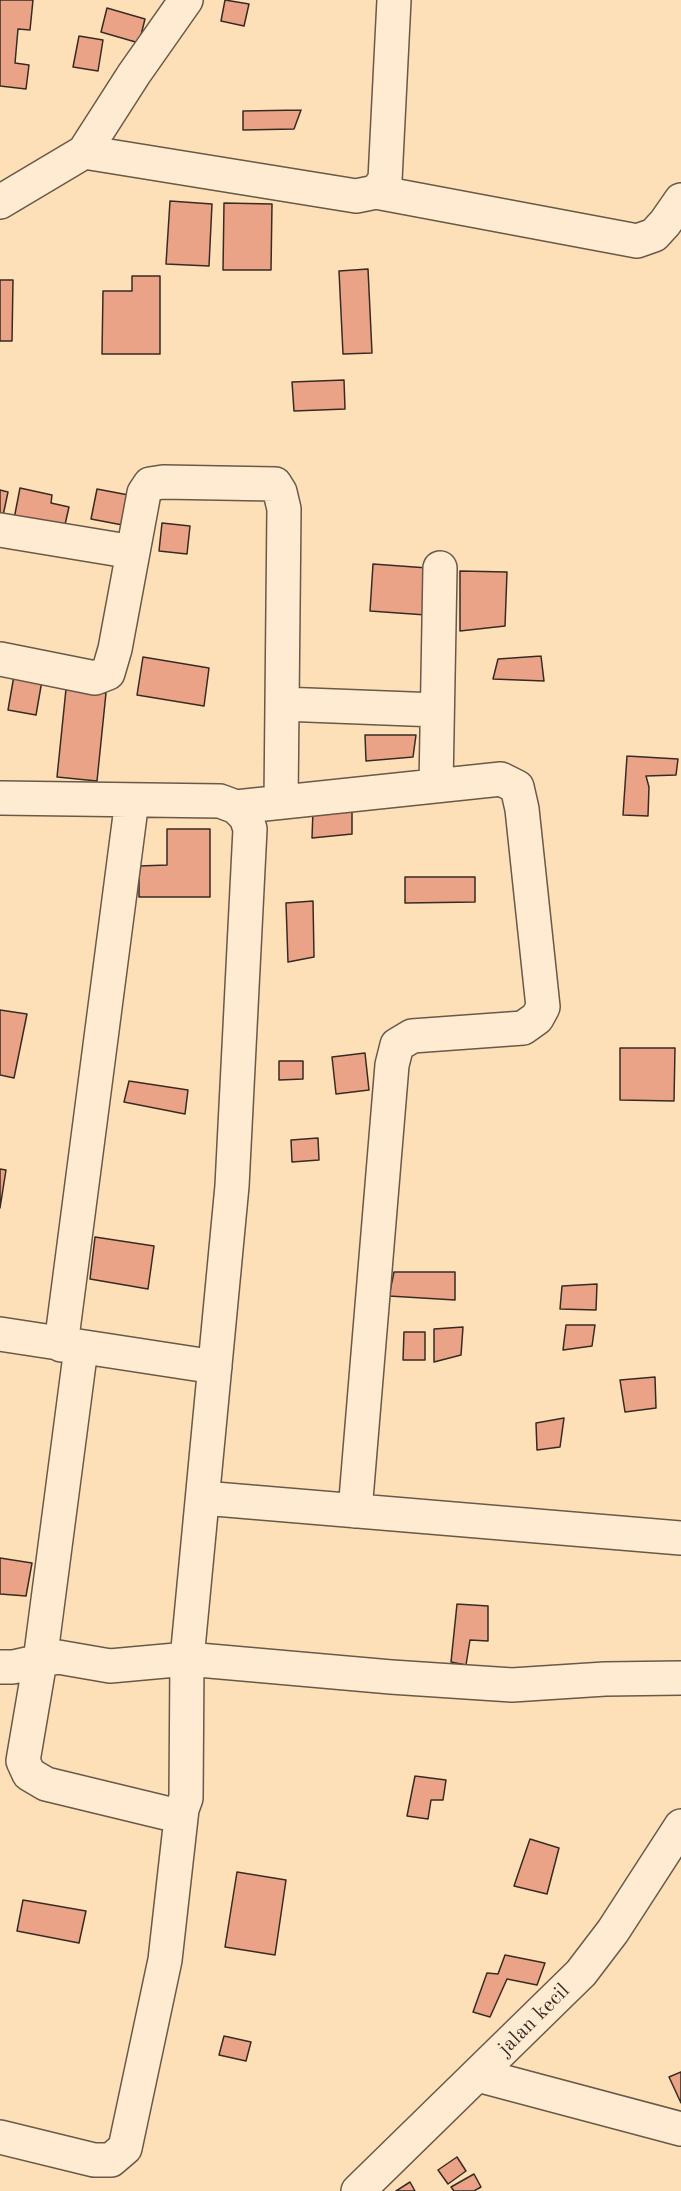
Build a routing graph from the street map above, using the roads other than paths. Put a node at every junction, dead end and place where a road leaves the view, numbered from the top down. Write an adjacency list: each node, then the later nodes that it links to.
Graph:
1 (186, 0): 3 (street)
2 (394, 0): 4 (street)
3 (84, 152): 4 (street); 6 (street)
4 (376, 192): 5 (street)
5 (681, 200)
6 (0, 202)
7 (0, 530): 8 (street)
8 (133, 552): 10 (street); 11 (street)
9 (440, 568): 12 (street)
10 (0, 659)
11 (282, 704): 12 (street); 16 (street)
12 (437, 710): 13 (street)
13 (436, 786): 16 (street); 22 (street)
14 (0, 798): 15 (street)
15 (132, 800): 17 (street); 19 (street)
16 (281, 802): 17 (street)
17 (236, 807): 20 (street)
18 (0, 1334): 19 (street)
19 (71, 1346): 20 (street); 25 (street)
20 (215, 1367): 21 (street)
21 (203, 1498): 22 (street); 24 (street)
22 (355, 1511): 23 (street)
23 (681, 1538)
24 (187, 1659): 25 (street); 27 (street); 28 (street)
25 (40, 1661): 26 (street); 28 (street)
26 (0, 1667)
27 (681, 1678)
28 (183, 1809): 32 (street)
29 (681, 1826): 30 (street, jalan kecil)
30 (478, 2075): 31 (street); 33 (street, jalan kecil)
31 (681, 2129)
32 (0, 2138)
33 (358, 2191)

